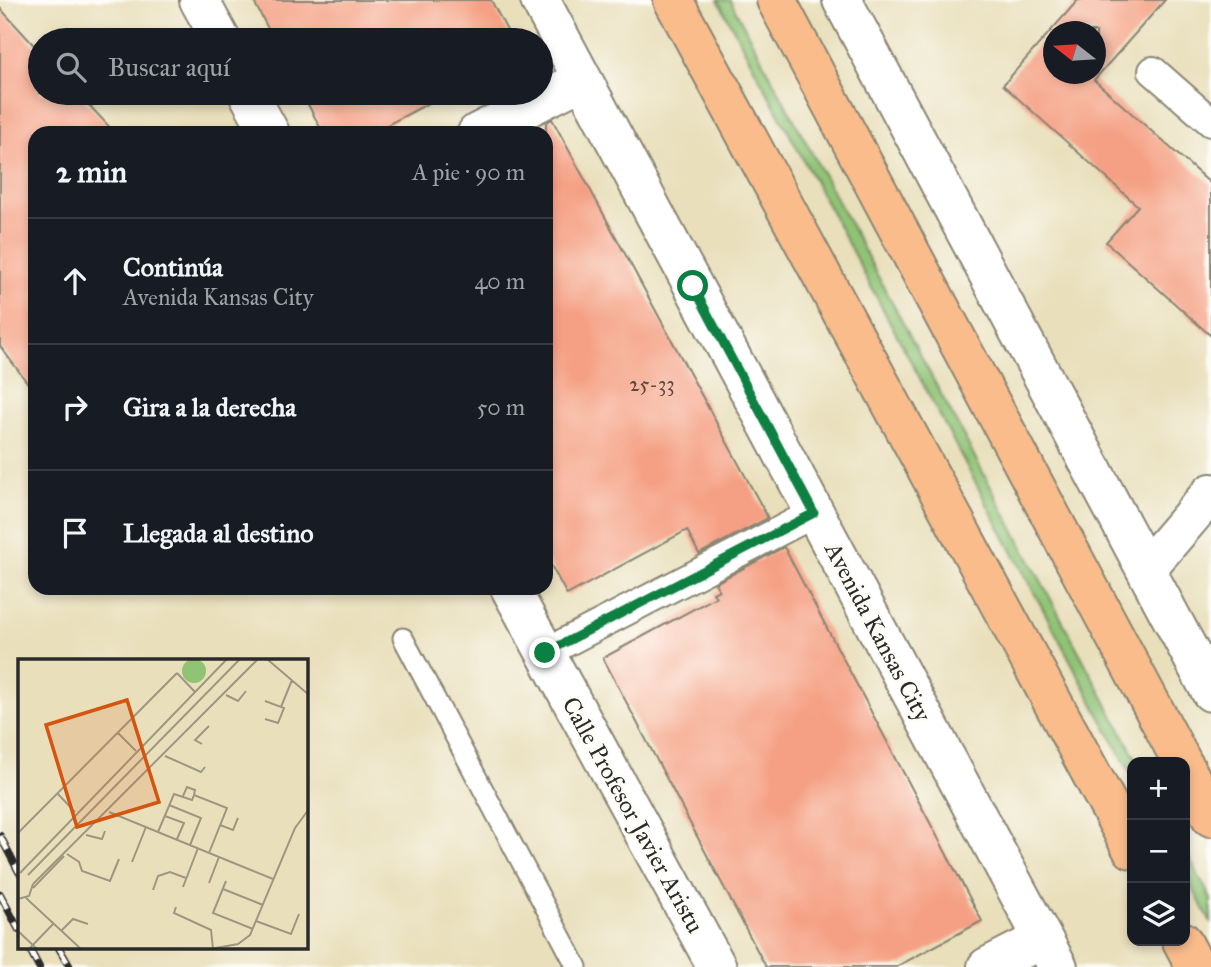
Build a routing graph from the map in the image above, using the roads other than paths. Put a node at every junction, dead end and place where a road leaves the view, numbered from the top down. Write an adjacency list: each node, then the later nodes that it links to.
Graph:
1 (199, 0): 6 (street)
2 (540, 0): 8 (street, Avenida Kansas City)
3 (673, 0): 25 (main road)
4 (776, 0): 22 (main road)
5 (842, 0): 17 (street)
6 (214, 28)
7 (1153, 71): 12 (street)
8 (582, 80): 9 (street); 16 (street, Avenida Kansas City)
9 (553, 95)
10 (255, 105): 13 (street)
11 (532, 105): 14 (street)
12 (1211, 122)
13 (266, 126)
14 (491, 126)
15 (1211, 493): 17 (street)
16 (814, 513): 20 (street); 27 (street, Avenida Kansas City)
17 (1146, 569): 21 (street)
18 (514, 595): 20 (street, Calle Profesor Javier Aristu)
19 (403, 638): 28 (lane)
20 (545, 653): 29 (street, Calle Profesor Javier Aristu)
21 (1211, 692)
22 (1179, 757)
23 (1190, 777): 24 (main road)
24 (1211, 817)
25 (1127, 840)
26 (1185, 946): 31 (main road)
27 (1050, 953): 30 (street)
28 (577, 967)
29 (717, 967)
30 (987, 967)
31 (1196, 967)

